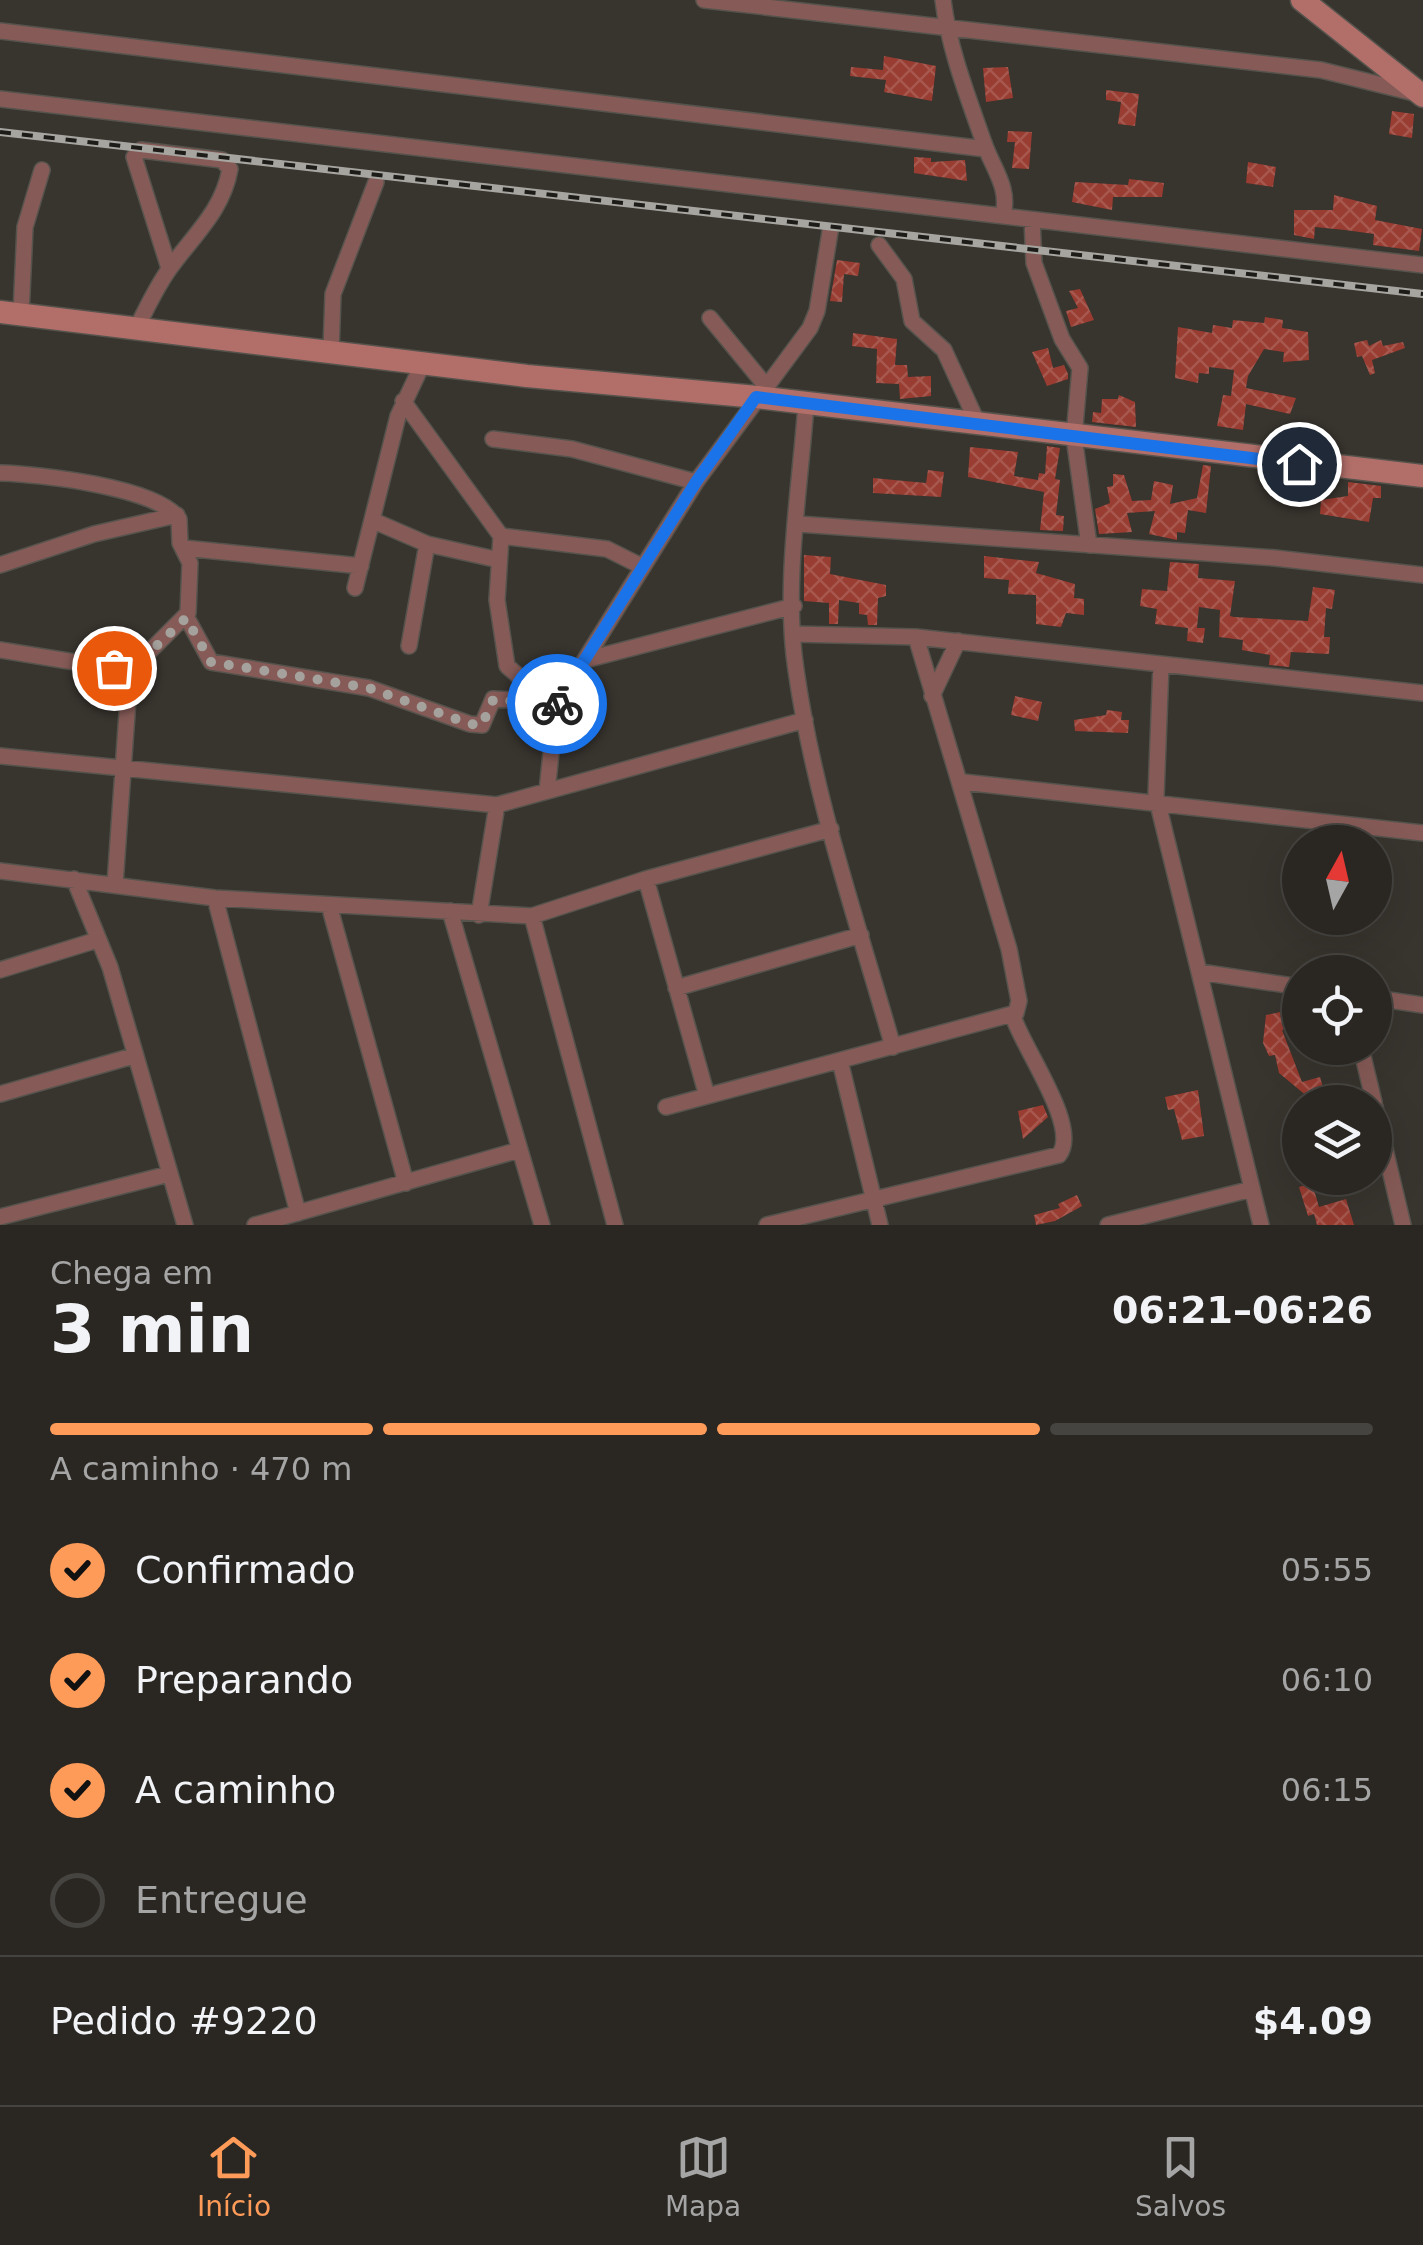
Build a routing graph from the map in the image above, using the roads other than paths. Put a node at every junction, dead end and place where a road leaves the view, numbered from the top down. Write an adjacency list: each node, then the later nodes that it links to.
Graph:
1 (704, 0): 4 (street)
2 (943, 0): 4 (street)
3 (1302, 0): 6 (street)
4 (946, 28): 6 (street); 8 (street)
5 (0, 30): 8 (street)
6 (1422, 95)
7 (0, 99): 11 (street)
8 (986, 149): 11 (street)
9 (42, 170): 17 (street)
10 (376, 182): 20 (street)
11 (1004, 216): 12 (street)
12 (1032, 220): 15 (street); 26 (street)
13 (830, 232): 22 (street)
14 (879, 245): 25 (street)
15 (1423, 266)
16 (170, 268): 16 (street); 19 (street)
17 (10, 313): 19 (street)
18 (710, 318): 22 (street)
19 (137, 327): 20 (street)
20 (331, 351): 21 (street)
21 (423, 363): 22 (street); 23 (street)
22 (761, 392): 24 (street); 30 (street)
23 (403, 401): 32 (street); 34 (street)
24 (806, 404): 25 (street); 33 (street)
25 (979, 426): 26 (street)
26 (1074, 438): 29 (street); 36 (street)
27 (492, 439): 30 (street)
28 (0, 474): 31 (street)
29 (1423, 476)
30 (696, 482): 41 (street)
31 (177, 514): 37 (street); 39 (street)
32 (374, 521): 35 (street); 40 (street)
33 (798, 524): 36 (street); 44 (street)
34 (501, 536): 38 (street); 41 (street)
35 (427, 544): 38 (street); 49 (street)
36 (1089, 545): 42 (street)
37 (184, 548): 40 (street); 45 (street)
38 (499, 560): 53 (street)
39 (0, 565)
40 (361, 566): 43 (street)
41 (643, 567): 51 (street)
42 (1423, 575)
43 (354, 588)
44 (794, 606): 46 (street); 51 (street)
45 (186, 618): 54 (street); 57 (street)
46 (793, 634): 47 (street); 59 (street)
47 (916, 637): 48 (street); 56 (street)
48 (958, 642): 52 (street); 56 (street)
49 (409, 646)
50 (0, 650): 54 (street)
51 (585, 660): 58 (street)
52 (1161, 664): 55 (street); 65 (street)
53 (507, 666): 57 (street); 58 (street)
54 (130, 671): 61 (street)
55 (1423, 692)
56 (932, 696): 62 (street)
57 (505, 699): 58 (street)
58 (551, 704): 63 (street)
59 (806, 720): 63 (street); 66 (street)
60 (0, 756): 61 (street)
61 (121, 769): 64 (street); 71 (street)
62 (963, 782): 65 (street); 85 (street)
63 (547, 791): 64 (street)
64 (497, 805): 75 (street)
65 (1159, 806): 67 (street); 80 (street)
66 (831, 829): 70 (street); 77 (street)
67 (1423, 833)
68 (0, 871): 69 (street)
69 (74, 879): 71 (street); 78 (street)
70 (646, 879): 76 (street); 82 (street)
71 (115, 884): 72 (street)
72 (214, 898): 73 (street); 98 (street)
73 (329, 905): 74 (street); 95 (street)
74 (450, 911): 75 (street); 92 (street)
75 (478, 916): 76 (street)
76 (532, 916): 103 (street)
77 (861, 935): 82 (street); 86 (street)
78 (97, 940): 79 (street); 87 (street)
79 (0, 970)
80 (1200, 972): 81 (street); 96 (street)
81 (1282, 984)
82 (676, 988): 90 (street)
83 (1392, 1000): 84 (street)
84 (1423, 1005)
85 (1013, 1016): 86 (street); 97 (street)
86 (893, 1046): 88 (street)
87 (133, 1056): 89 (street); 93 (street)
88 (840, 1061): 90 (street); 97 (street)
89 (0, 1094)
90 (707, 1096): 91 (street)
91 (666, 1108)
92 (519, 1150): 95 (street); 102 (street)
93 (168, 1174): 99 (street); 100 (street)
94 (1392, 1179): 108 (street)
95 (406, 1183): 98 (street)
96 (1252, 1189): 106 (street); 107 (street)
97 (872, 1196): 104 (street); 105 (street)
98 (298, 1213): 101 (street)
99 (0, 1217)
100 (184, 1225)
101 (255, 1225)
102 (542, 1225)
103 (616, 1225)
104 (767, 1225)
105 (880, 1225)
106 (1108, 1225)
107 (1260, 1225)
108 (1403, 1225)

